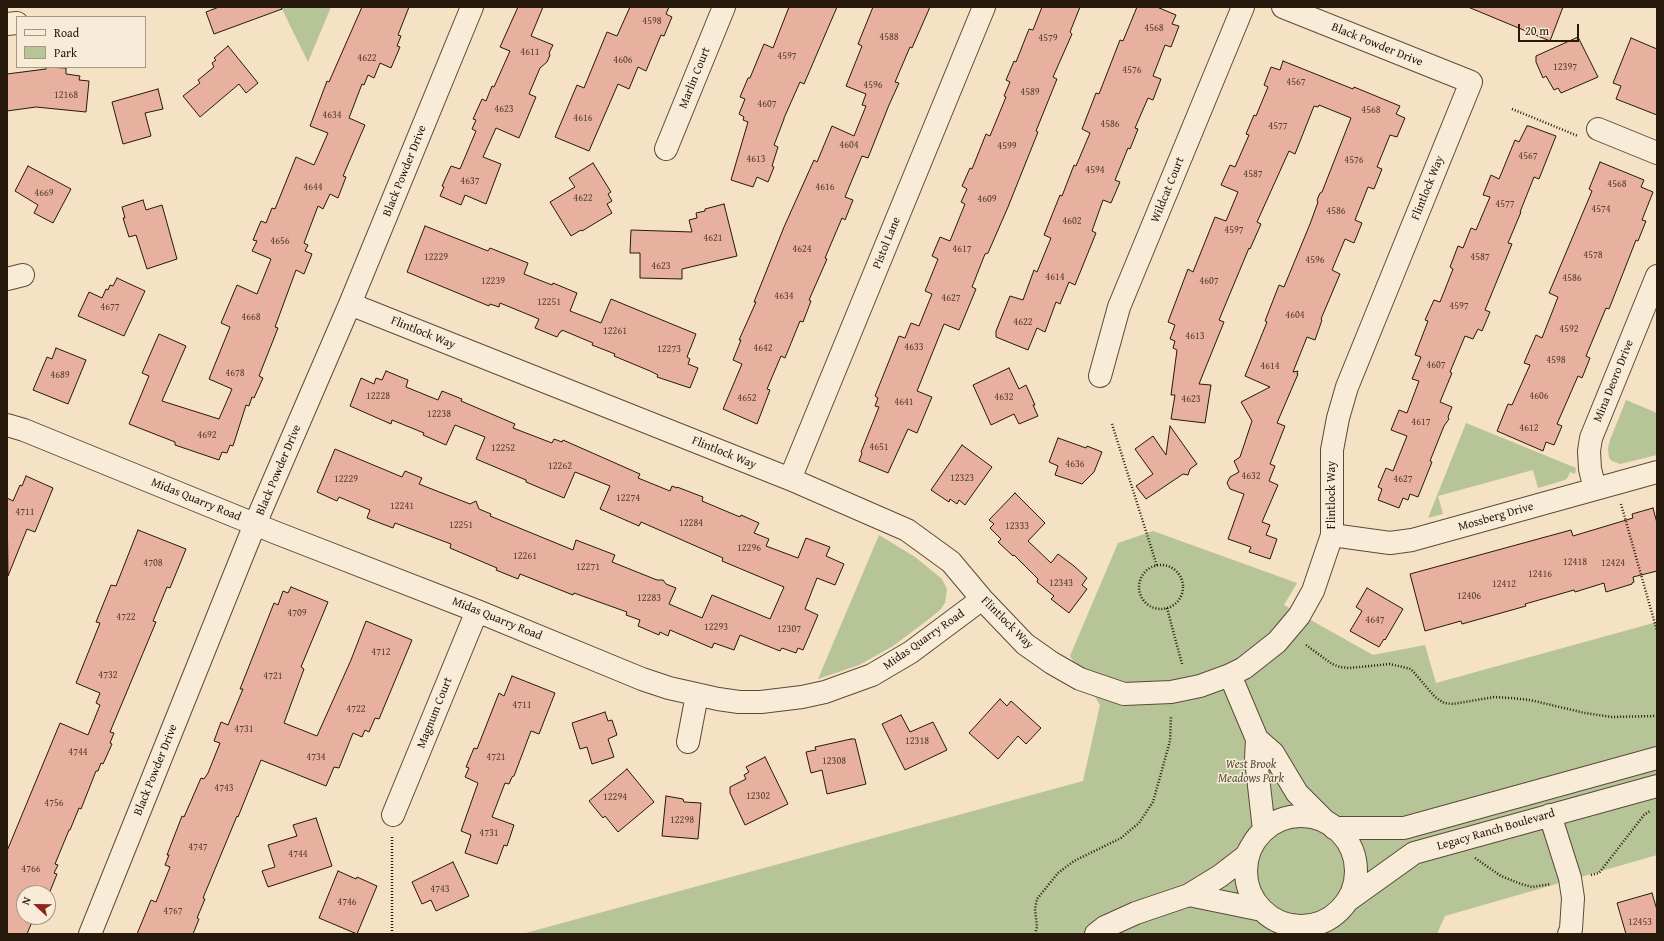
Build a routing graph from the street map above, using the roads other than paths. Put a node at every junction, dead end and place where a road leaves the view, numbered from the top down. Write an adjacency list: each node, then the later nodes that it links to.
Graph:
1 (472, 7): 11 (street, Black Powder Drive)
2 (724, 7): 8 (street, Marlin Court)
3 (984, 7): 15 (street, Pistol Lane)
4 (1243, 7): 12 (street, Wildcat Court)
5 (1283, 7): 6 (street, Black Powder Drive)
6 (1471, 82): 18 (street, Flintlock Way)
7 (1589, 133): 9 (street)
8 (666, 149)
9 (1657, 153)
10 (1657, 276): 16 (street, Mina Deoro Drive)
11 (350, 304): 15 (street, Flintlock Way); 17 (street, Black Powder Drive)
12 (1100, 376)
13 (7, 425): 17 (street, Midas Quarry Road)
14 (1657, 472): 16 (street, Mossberg Drive)
15 (790, 479): 19 (street, Flintlock Way)
16 (1605, 486): 18 (street, Mossberg Drive)
17 (255, 524): 20 (street, Midas Quarry Road); 36 (street, Black Powder Drive)
18 (1332, 535): 21 (street, Flintlock Way)
19 (982, 599): 21 (street, Flintlock Way); 22 (street, Midas Quarry Road)
20 (477, 611): 22 (street, Midas Quarry Road); 27 (street, Magnum Court)
21 (1230, 675): 23 (street)
22 (696, 695): 24 (street)
23 (1257, 739): 29 (street); 30 (street)
24 (688, 742)
25 (1657, 758): 29 (street)
26 (1657, 786): 28 (street, Legacy Ranch Boulevard)
27 (393, 815)
28 (1550, 815): 33 (street, Legacy Ranch Boulevard); 39 (street)
29 (1331, 825): 30 (street); 33 (street)
30 (1264, 830): 31 (street)
31 (1251, 847): 32 (street); 34 (street)
32 (1189, 895): 34 (street); 37 (street)
33 (1343, 905): 35 (street); 38 (street)
34 (1262, 910): 35 (street)
35 (1282, 928)
36 (90, 934)
37 (1096, 934)
38 (1324, 934)
39 (1569, 934)

